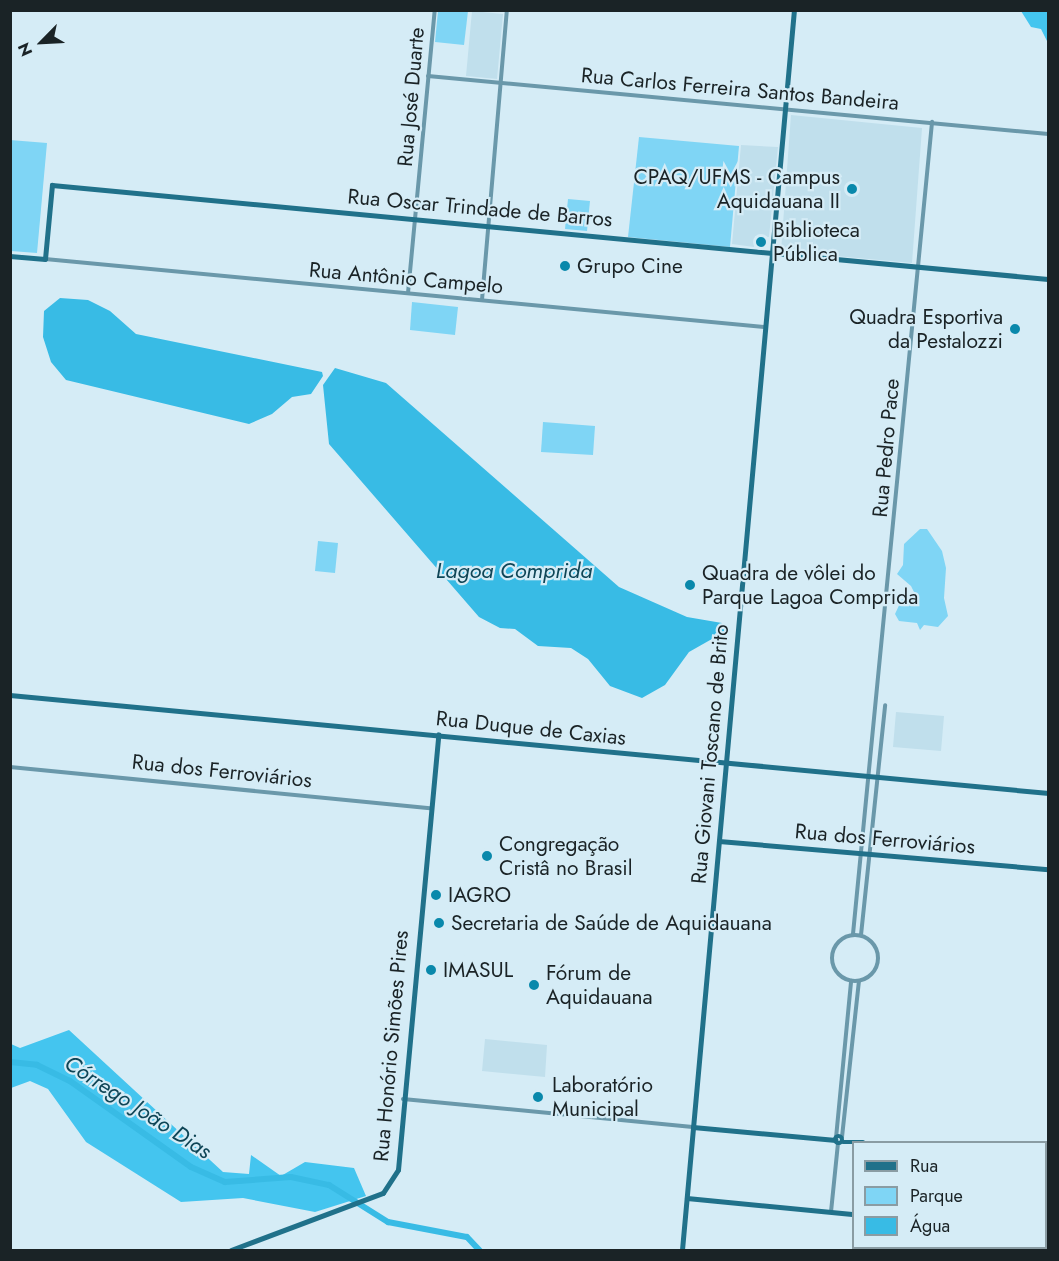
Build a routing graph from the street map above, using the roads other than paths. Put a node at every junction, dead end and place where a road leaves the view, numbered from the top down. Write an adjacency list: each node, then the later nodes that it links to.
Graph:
1 (435, 10): 4 (street, Rua José Duarte)
2 (507, 10): 5 (street)
3 (794, 10): 6 (main road, Rua Giovani Toscano de Brito)
4 (428, 76): 5 (street, Rua Carlos Ferreira Santos Bandeira); 9 (street, Rua José Duarte)
5 (501, 82): 6 (street, Rua Carlos Ferreira Santos Bandeira); 10 (street)
6 (785, 108): 7 (street, Rua Carlos Ferreira Santos Bandeira); 11 (main road, Rua Giovani Toscano de Brito)
7 (932, 122): 8 (street, Rua Carlos Ferreira Santos Bandeira); 14 (street, Rua Pedro Pace)
8 (1048, 134)
9 (415, 219): 10 (main road, Rua Oscar Trindade de Barros); 13 (main road, Rua Oscar Trindade de Barros); 16 (street, Rua José Duarte)
10 (488, 226): 11 (main road, Rua Oscar Trindade de Barros); 17 (street)
11 (772, 253): 14 (main road, Rua Oscar Trindade de Barros); 18 (main road, Rua Giovani Toscano de Brito)
12 (10, 256): 13 (main road)
13 (45, 259): 16 (street, Rua Antônio Campelo)
14 (918, 267): 15 (main road, Rua Oscar Trindade de Barros); 24 (street, Rua Pedro Pace)
15 (1048, 279)
16 (408, 293): 17 (street, Rua Antônio Campelo)
17 (482, 300): 18 (street, Rua Antônio Campelo)
18 (765, 327): 22 (main road, Rua Giovani Toscano de Brito)
19 (10, 695): 21 (main road, Rua Duque de Caxias)
20 (885, 705): 25 (street)
21 (438, 735): 22 (main road, Rua Duque de Caxias); 27 (main road, Rua Honório Simões Pires)
22 (726, 763): 24 (main road, Rua Duque de Caxias); 28 (main road, Rua Giovani Toscano de Brito)
23 (10, 767): 27 (street, Rua dos Ferroviários)
24 (870, 777): 25 (main road, Rua Duque de Caxias); 29 (street, Rua Pedro Pace)
25 (877, 778): 26 (main road, Rua Duque de Caxias); 30 (street)
26 (1048, 793)
27 (430, 808): 36 (main road, Rua Honório Simões Pires)
28 (719, 841): 29 (main road, Rua dos Ferroviários); 37 (main road, Rua Giovani Toscano de Brito)
29 (862, 854): 30 (main road, Rua dos Ferroviários); 32 (street, Rua Pedro Pace)
30 (869, 854): 31 (main road, Rua dos Ferroviários); 33 (street)
31 (1048, 869)
32 (853, 934): 33 (street); 34 (street)
33 (861, 935): 35 (street)
34 (851, 981): 35 (street); 38 (street)
35 (859, 981): 38 (street)
36 (403, 1099): 37 (street); 43 (main road, Rua Honório Simões Pires)
37 (693, 1127): 38 (main road); 40 (main road, Rua Giovani Toscano de Brito)
38 (839, 1139): 39 (main road); 41 (street)
39 (852, 1141)
40 (687, 1198): 41 (main road); 44 (main road, Rua Giovani Toscano de Brito)
41 (831, 1212): 42 (main road)
42 (852, 1214)
43 (231, 1251)
44 (682, 1251)

